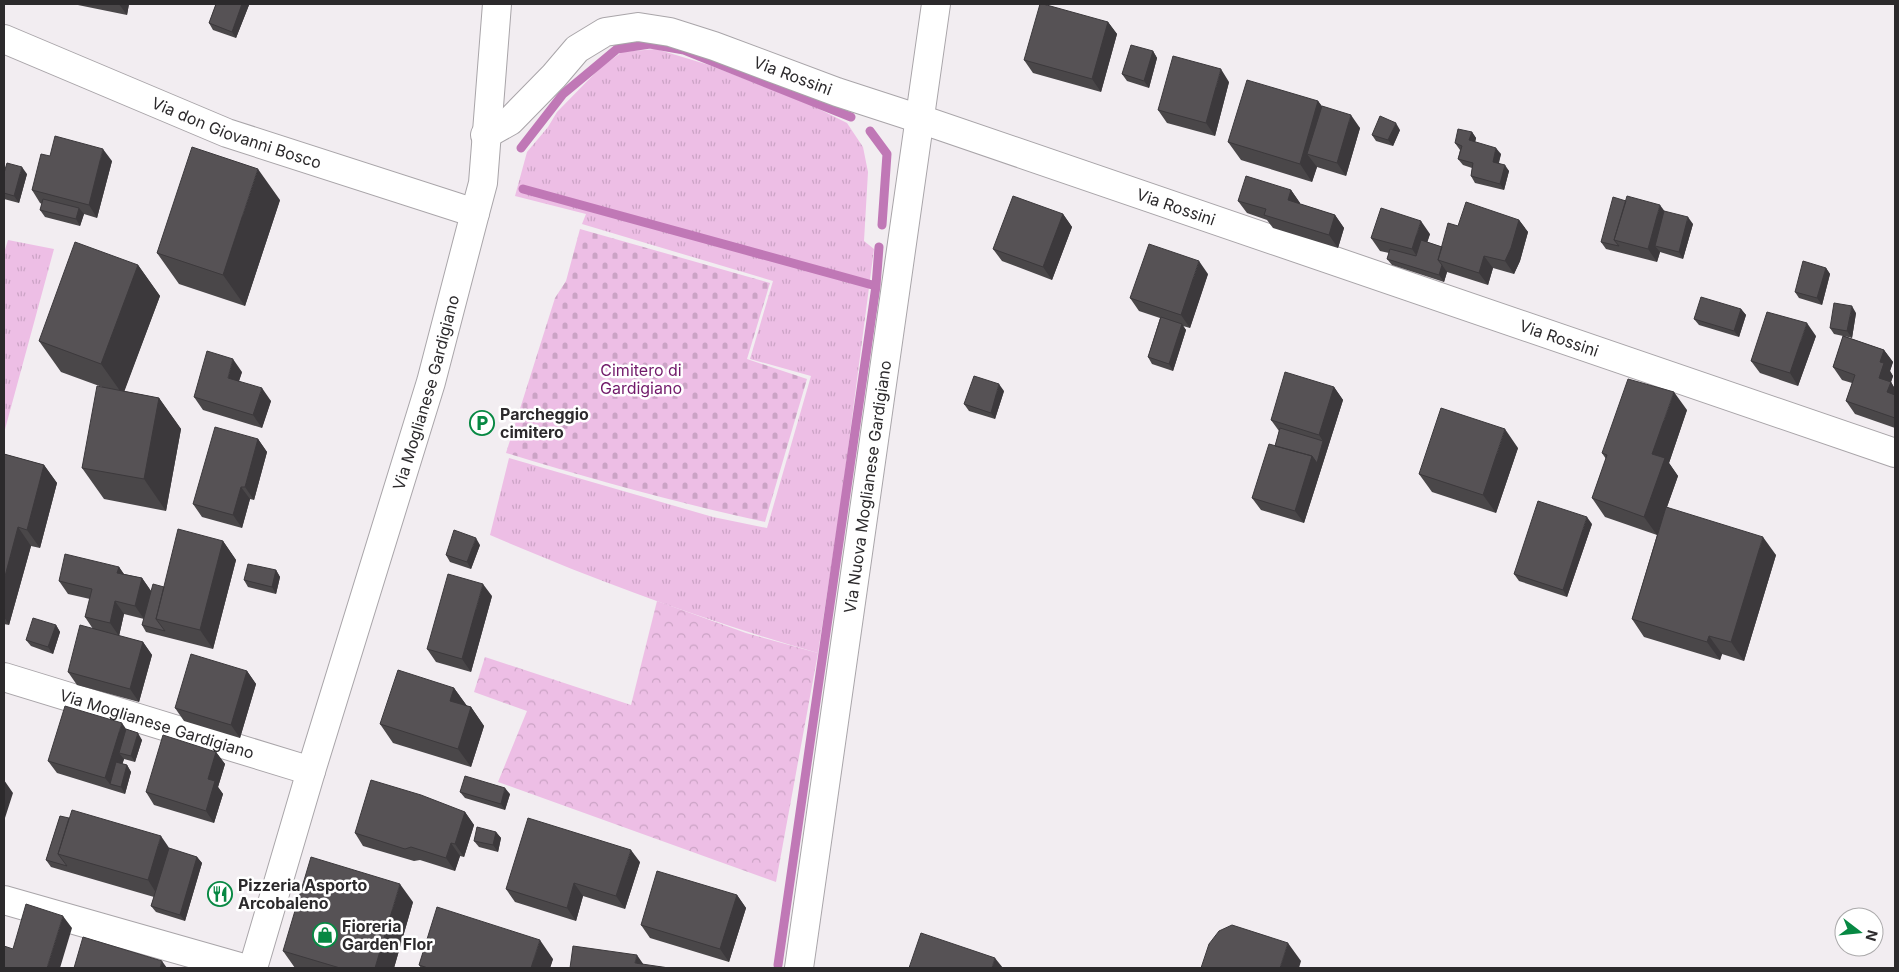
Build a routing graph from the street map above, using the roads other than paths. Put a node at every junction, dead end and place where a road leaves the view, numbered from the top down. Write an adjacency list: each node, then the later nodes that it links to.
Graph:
1 (497, 4): 5 (street, Via Moglianese Gardigiano)
2 (936, 4): 4 (street, Via Nuova Moglianese Gardigiano)
3 (4, 39): 6 (street, Via don Giovanni Bosco)
4 (920, 119): 5 (street, Via Rossini); 7 (street, Via Rossini); 13 (street, Via Nuova Moglianese Gardigiano)
5 (485, 135): 6 (street, Via Moglianese Gardigiano)
6 (475, 213): 9 (street, Via Moglianese Gardigiano)
7 (1895, 453)
8 (4, 677): 9 (street, Via Moglianese Gardigiano)
9 (311, 771): 12 (street, Via Moglianese Gardigiano)
10 (4, 900): 11 (street)
11 (243, 968)
12 (253, 968)
13 (799, 968)

